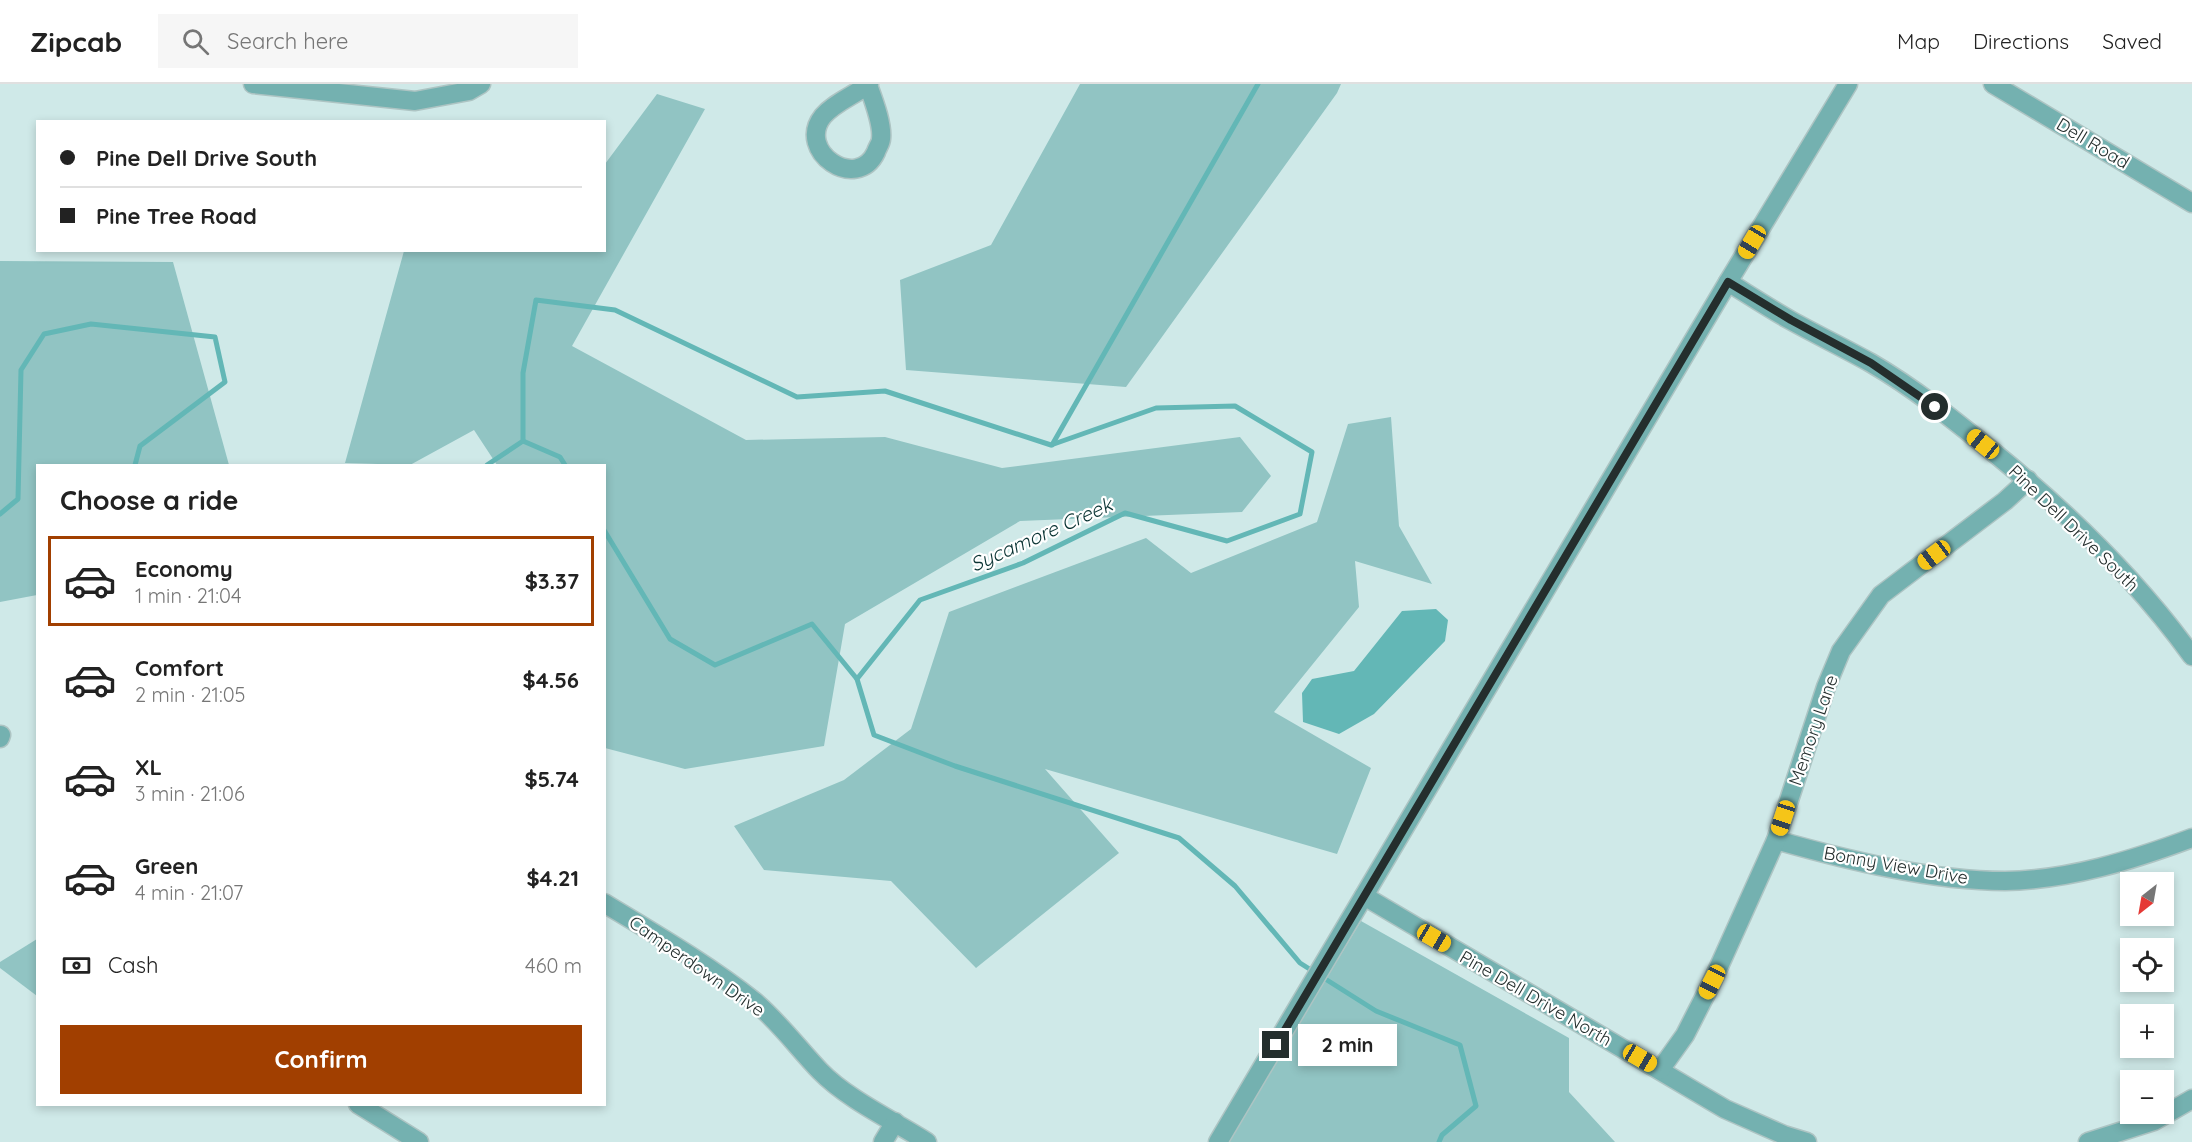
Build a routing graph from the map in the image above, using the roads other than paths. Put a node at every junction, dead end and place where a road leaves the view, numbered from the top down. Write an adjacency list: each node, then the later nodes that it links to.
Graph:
1 (253, 84): 2 (street)
2 (481, 84)
3 (1848, 84): 7 (street)
4 (1994, 84): 6 (street, Dell Road)
5 (869, 85): 5 (street)
6 (2192, 203)
7 (1728, 282): 8 (street, Pine Dell Drive South); 12 (street)
8 (2028, 480): 9 (street, Pine Dell Drive South); 11 (street, Memory Lane)
9 (2192, 656)
10 (2192, 838): 11 (street, Bonny View Drive)
11 (1776, 840): 14 (street, Memory Lane)
12 (1364, 896): 14 (street, Pine Dell Drive North); 21 (street)
13 (606, 904): 17 (street, Camperdown Drive)
14 (1660, 1070): 22 (street, Pine Dell Drive North)
15 (2192, 1100): 23 (street)
16 (360, 1106): 18 (street)
17 (895, 1122): 19 (street); 20 (street, Camperdown Drive)
18 (419, 1142)
19 (883, 1142)
20 (927, 1142)
21 (1218, 1142)
22 (1807, 1142)
23 (2088, 1142)

